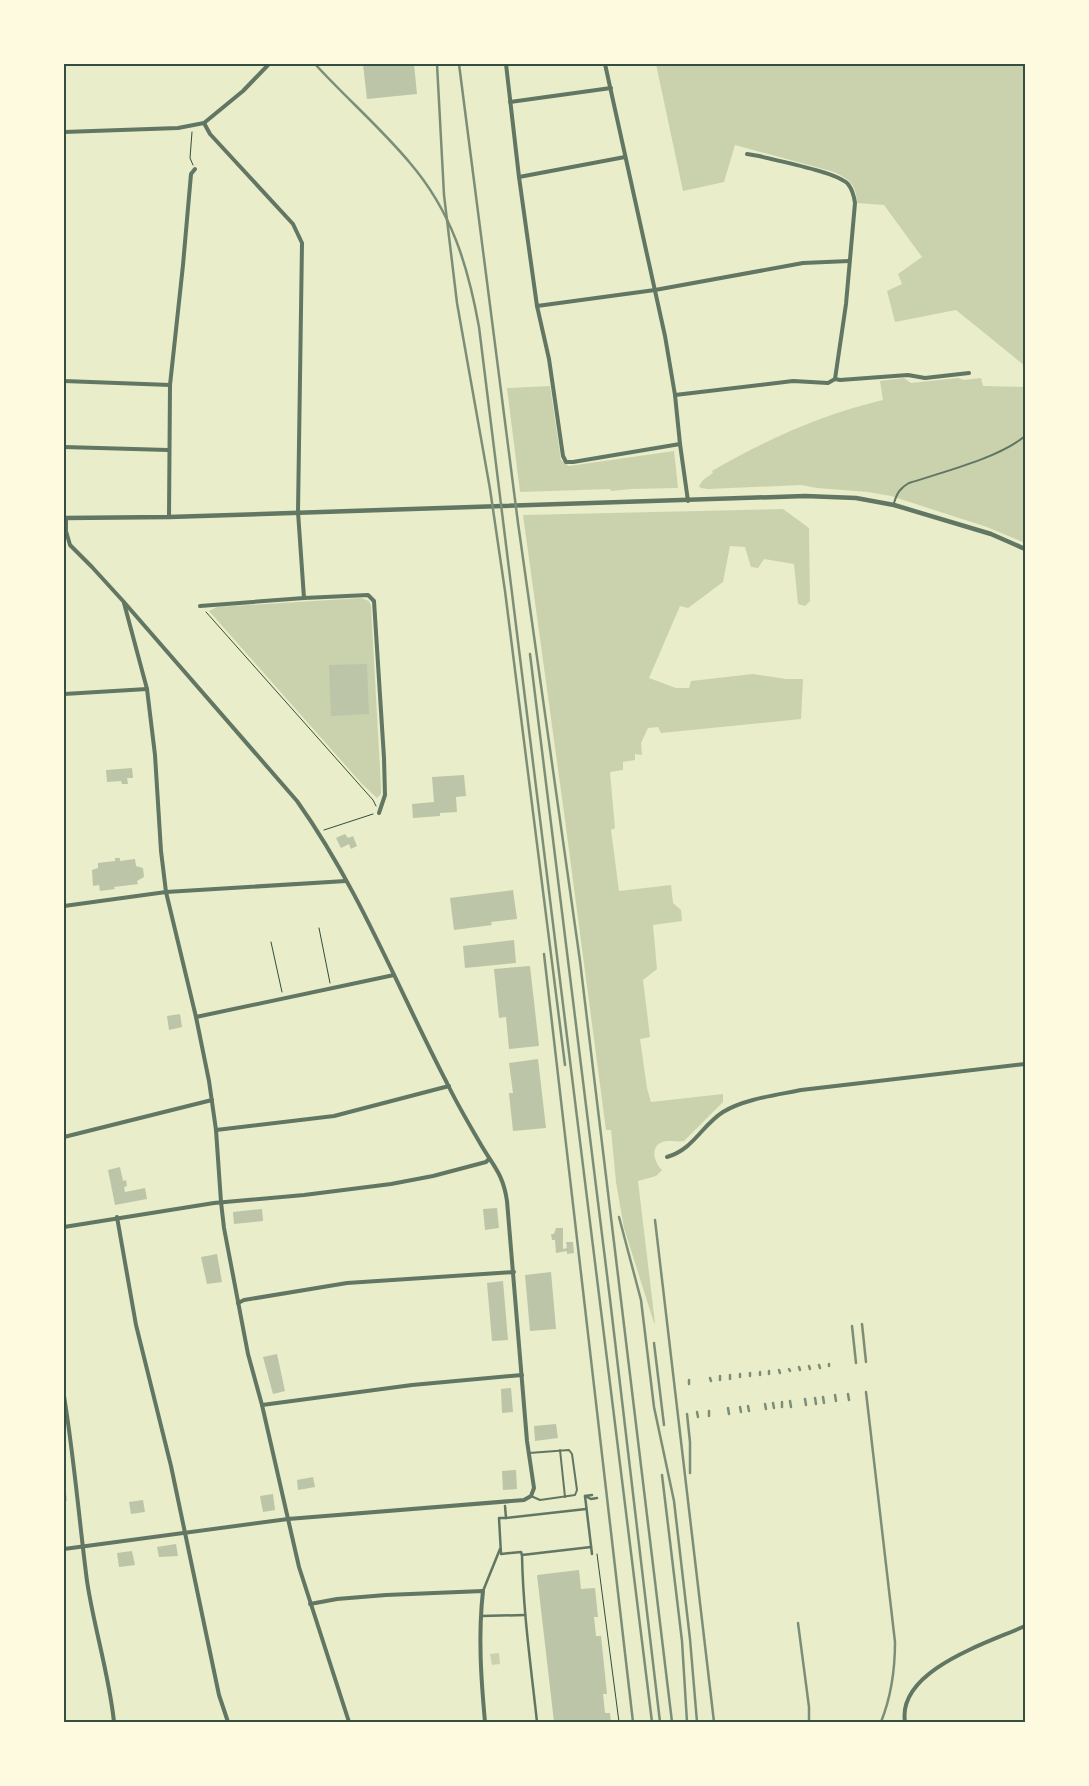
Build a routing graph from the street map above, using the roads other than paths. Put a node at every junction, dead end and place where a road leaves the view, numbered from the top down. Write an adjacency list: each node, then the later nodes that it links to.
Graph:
1 (269, 64): 6 (street)
2 (506, 64): 5 (street)
3 (605, 64): 4 (street)
4 (611, 88): 5 (street); 9 (street)
5 (510, 102): 11 (street)
6 (204, 123): 7 (street); 26 (street)
7 (64, 132)
8 (747, 154): 12 (street)
9 (625, 157): 11 (street); 13 (street)
10 (195, 169): 18 (street)
11 (519, 177): 14 (street)
12 (849, 261): 13 (street); 16 (street)
13 (655, 290): 14 (street); 19 (street)
14 (537, 306): 21 (street)
15 (969, 373): 16 (street)
16 (836, 379): 19 (street)
17 (64, 381): 18 (street)
18 (170, 385): 23 (street)
19 (676, 395): 21 (street)
20 (1025, 436): 25 (lane)
21 (680, 444): 24 (street)
22 (64, 447): 23 (street)
23 (168, 450): 27 (street)
24 (688, 501): 25 (street); 26 (street)
25 (894, 505): 29 (street)
26 (298, 512): 27 (street); 30 (street)
27 (168, 517): 28 (street)
28 (65, 518): 31 (street)
29 (1025, 549)
30 (304, 598): 32 (street); 35 (street)
31 (124, 601): 33 (street); 36 (street)
32 (200, 606)
33 (147, 689): 34 (street); 37 (street)
34 (64, 694)
35 (379, 812)
36 (346, 881): 37 (street); 39 (street)
37 (166, 892): 38 (street); 40 (street)
38 (64, 906)
39 (394, 975): 40 (street); 42 (street)
40 (196, 1016): 43 (street)
41 (1025, 1064): 46 (street)
42 (448, 1086): 44 (street); 47 (street)
43 (212, 1100): 44 (street); 45 (street)
44 (216, 1130): 48 (street)
45 (64, 1138)
46 (667, 1157)
47 (490, 1159): 48 (street); 51 (street)
48 (221, 1202): 49 (street); 52 (street)
49 (117, 1217): 50 (street); 67 (street)
50 (64, 1227)
51 (514, 1272): 52 (street); 53 (street)
52 (238, 1303): 55 (street)
53 (522, 1376): 55 (street); 57 (street)
54 (64, 1396): 68 (street)
55 (262, 1405): 66 (street)
56 (560, 1450): 57 (lane); 61 (lane); 61 (lane)
57 (529, 1453): 59 (street)
58 (592, 1494): 60 (street)
59 (531, 1496): 61 (lane); 66 (street)
60 (585, 1496): 62 (street); 64 (street)
61 (565, 1497)
62 (597, 1498)
63 (504, 1506): 65 (street)
64 (586, 1509): 65 (street); 70 (street)
65 (506, 1518): 69 (street)
66 (288, 1519): 67 (street); 75 (street)
67 (184, 1532): 68 (street); 80 (street)
68 (84, 1546): 71 (street); 79 (street)
69 (500, 1547): 73 (street); 74 (street)
70 (591, 1548): 72 (street); 73 (street)
71 (64, 1549)
72 (592, 1554)
73 (522, 1555): 76 (street)
74 (484, 1590): 75 (street); 77 (street)
75 (310, 1604): 81 (street)
76 (525, 1615): 77 (street); 83 (street)
77 (480, 1616): 82 (street)
78 (1025, 1626): 84 (street)
79 (114, 1722)
80 (228, 1722)
81 (349, 1722)
82 (485, 1722)
83 (538, 1722)
84 (905, 1722)

